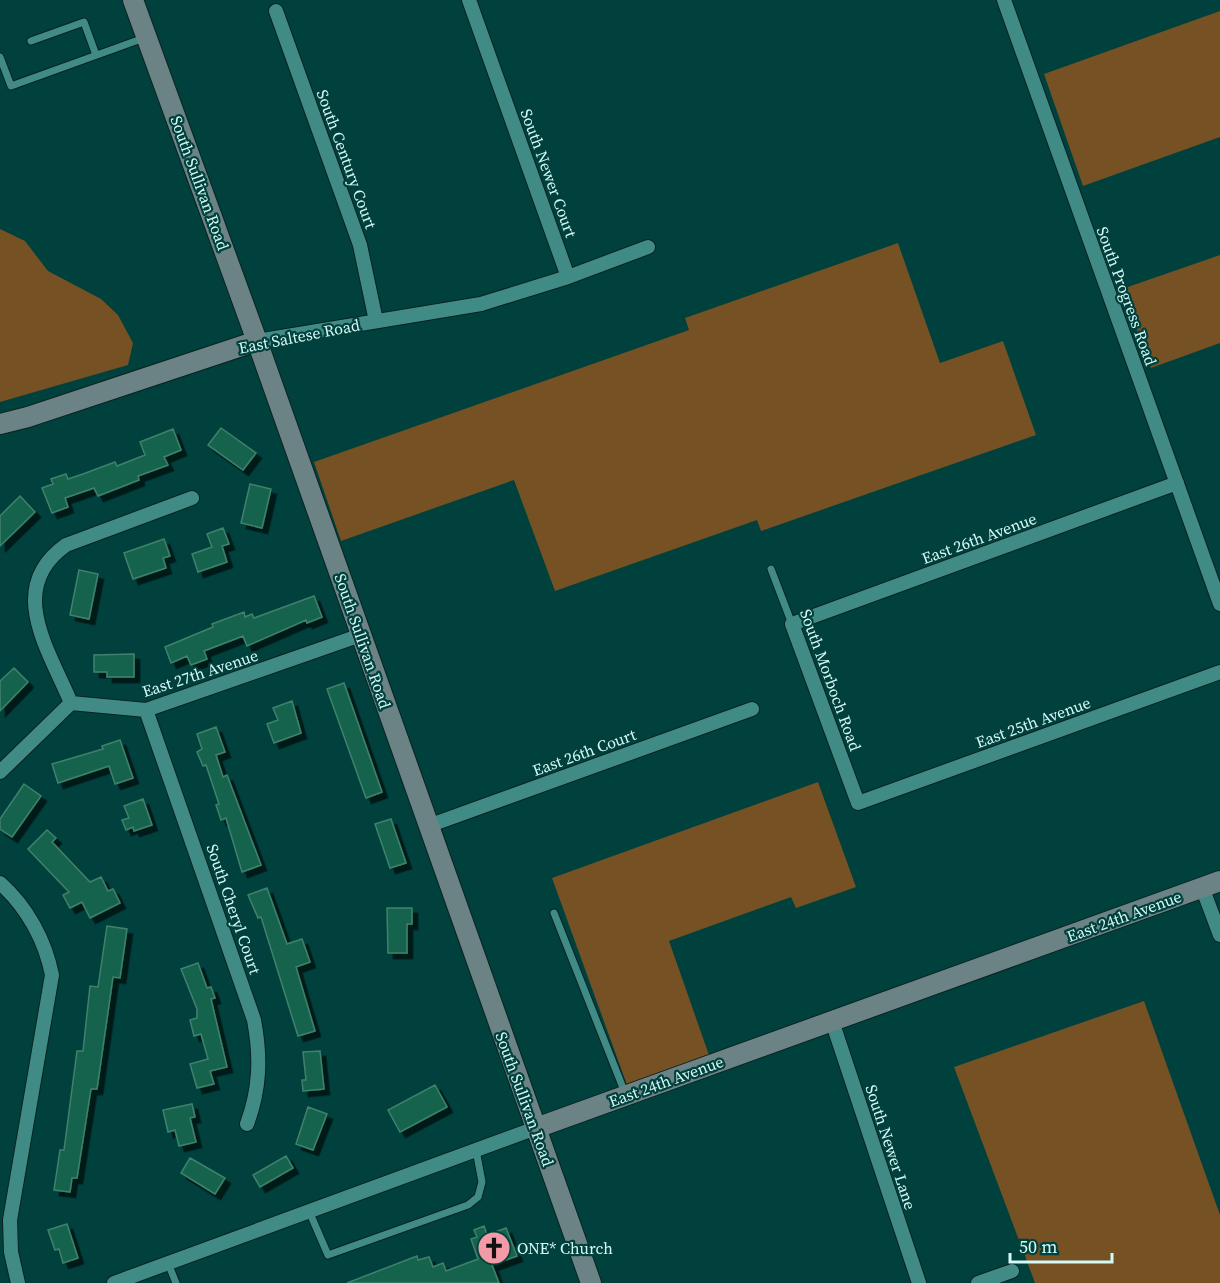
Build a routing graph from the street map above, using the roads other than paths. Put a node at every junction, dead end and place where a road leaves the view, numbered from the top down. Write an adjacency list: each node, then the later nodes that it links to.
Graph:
1 (133, 0): 5 (main road, South Sullivan Road)
2 (469, 0): 10 (street, South Newer Court)
3 (1004, 0): 14 (street, South Progress Road)
4 (276, 11): 11 (street, South Century Court)
5 (146, 37): 7 (lane); 12 (main road, South Sullivan Road)
6 (31, 41): 7 (lane)
7 (96, 55): 8 (lane)
8 (0, 57)
9 (648, 247): 10 (street)
10 (568, 276): 11 (street, East Saltese Road)
11 (376, 321): 12 (street, East Saltese Road)
12 (257, 341): 13 (main road, East Saltese Road); 19 (main road, South Sullivan Road)
13 (0, 424)
14 (1177, 483): 17 (street, South Progress Road); 18 (street, East 26th Avenue)
15 (192, 498): 21 (street)
16 (771, 569): 18 (lane, South Morboch Road)
17 (1220, 604)
18 (792, 624): 25 (street, South Morboch Road)
19 (361, 634): 23 (street, East 27th Avenue); 26 (main road, South Sullivan Road)
20 (1220, 672): 25 (street, East 25th Avenue)
21 (71, 703): 23 (street, East 27th Avenue); 24 (street)
22 (752, 709): 26 (street, East 26th Court)
23 (146, 710): 33 (street, South Cheryl Court)
24 (0, 772)
25 (858, 803)
26 (428, 826): 34 (main road, South Sullivan Road)
27 (0, 883): 39 (street)
28 (1211, 884): 30 (street); 31 (main road, East 24th Avenue)
29 (554, 913): 32 (lane)
30 (1220, 935)
31 (832, 1022): 32 (main road, East 24th Avenue); 43 (street, South Newer Lane)
32 (626, 1095): 34 (main road, East 24th Avenue)
33 (247, 1124)
34 (536, 1128): 35 (street, East 24th Avenue); 42 (main road, South Sullivan Road)
35 (476, 1150): 36 (street, East 24th Avenue); 36 (lane)
36 (309, 1211): 37 (street, East 24th Avenue)
37 (168, 1263): 40 (street, East 24th Avenue); 41 (lane)
38 (1012, 1271): 44 (street)
39 (18, 1283)
40 (114, 1283)
41 (176, 1283)
42 (591, 1283)
43 (919, 1283)
44 (978, 1283)

